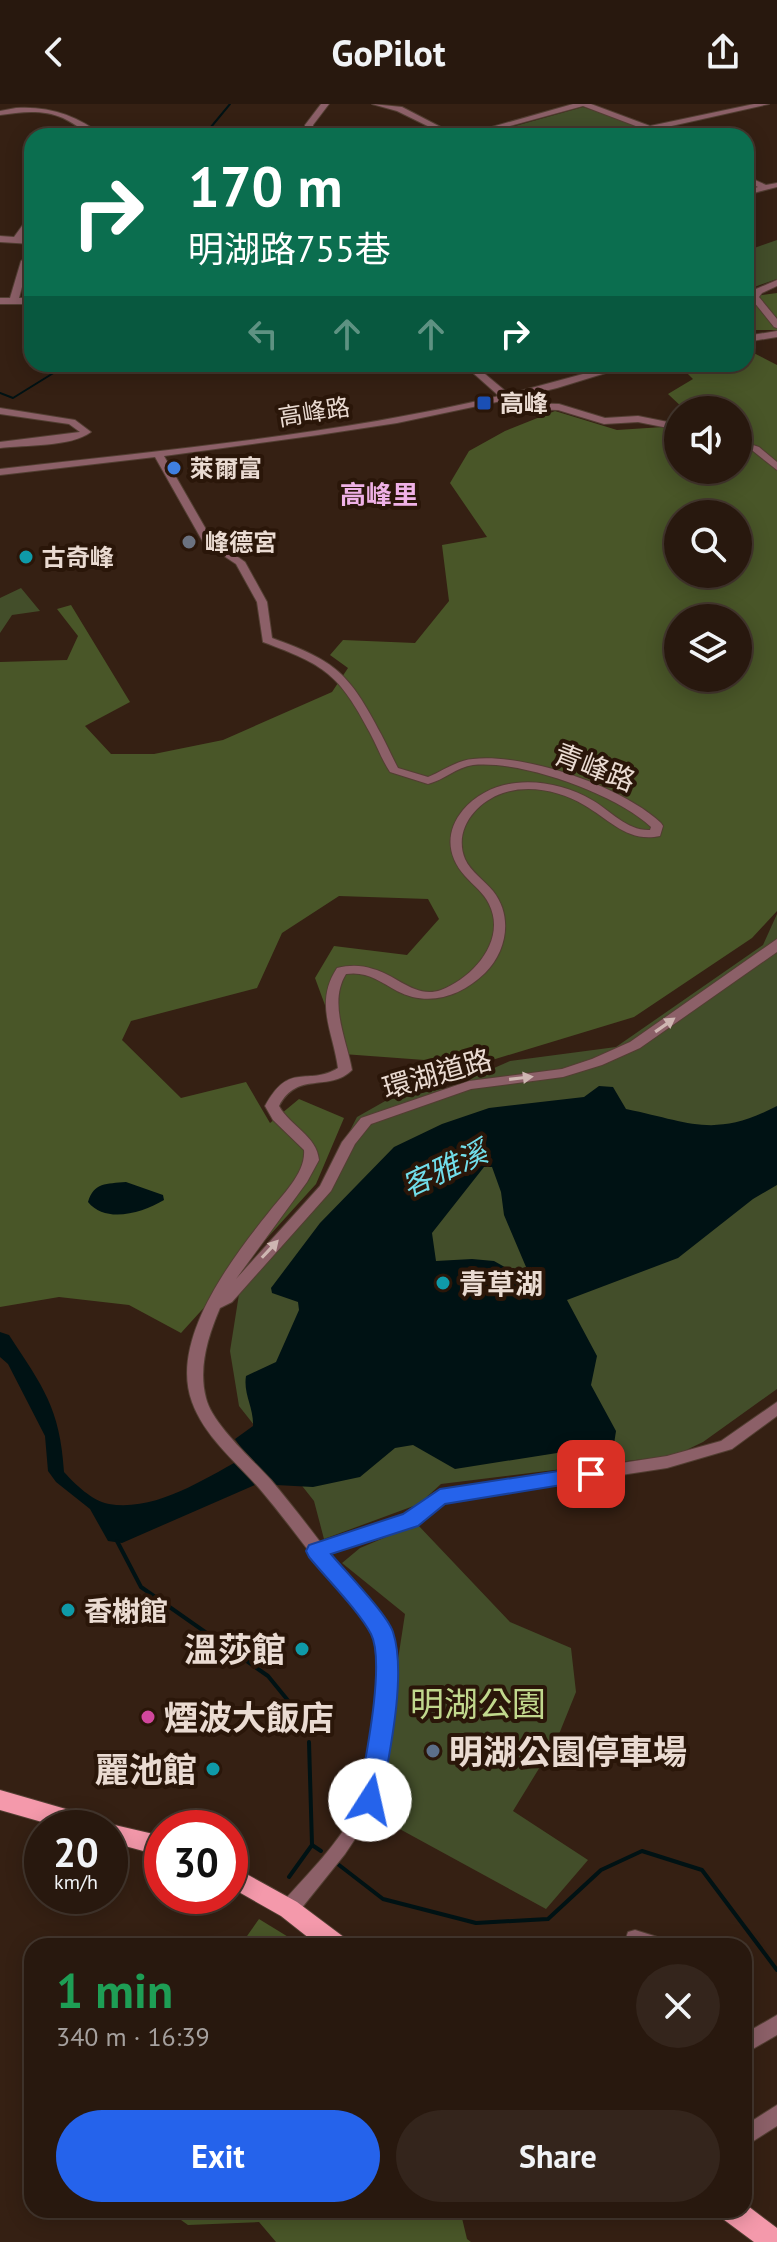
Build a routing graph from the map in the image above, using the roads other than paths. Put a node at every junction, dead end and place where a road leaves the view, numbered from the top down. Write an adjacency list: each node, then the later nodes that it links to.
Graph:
1 (55, 104): 7 (street)
2 (325, 104): 11 (street)
3 (376, 104): 13 (street)
4 (583, 104): 14 (street); 15 (street)
5 (765, 104): 15 (street)
6 (362, 105): 12 (street)
7 (46, 111): 8 (street); 9 (street); 10 (street)
8 (0, 114)
9 (81, 128)
10 (87, 128)
11 (309, 128)
12 (419, 128)
13 (438, 128)
14 (494, 128)
15 (654, 128)
16 (754, 182): 18 (street)
17 (777, 185): 18 (street)
18 (765, 188): 19 (street)
19 (754, 191)
20 (24, 229): 22 (street)
21 (0, 239): 22 (street)
22 (16, 240): 23 (street)
23 (24, 240)
24 (24, 265): 27 (street)
25 (777, 283): 29 (street)
26 (0, 301): 27 (street)
27 (14, 301): 28 (street)
28 (24, 301)
29 (777, 325)
30 (777, 334): 31 (street)
31 (754, 338)
32 (477, 372): 35 (street)
33 (485, 372): 35 (street)
34 (600, 372): 35 (street, 高峰路)
35 (507, 397): 37 (street); 40 (street, 高峰路)
36 (0, 411): 38 (street)
37 (664, 424)
38 (0, 445)
39 (752, 448): 41 (street)
40 (158, 454): 42 (street, 高峰路); 44 (street, 青峰路)
41 (777, 467)
42 (0, 472)
43 (777, 943): 44 (street, 環湖道路, one-way to 43)
44 (216, 1304): 46 (street, 環湖道路)
45 (777, 1408): 46 (street)
46 (316, 1551): 50 (street)
47 (0, 1800): 48 (main road)
48 (35, 1810)
49 (248, 1885): 50 (main road)
50 (289, 1909): 51 (main road)
51 (327, 1938)
52 (777, 2024): 53 (street)
53 (752, 2040)
54 (777, 2114): 55 (street)
55 (752, 2132)
56 (743, 2218): 57 (main road)
57 (775, 2242)

